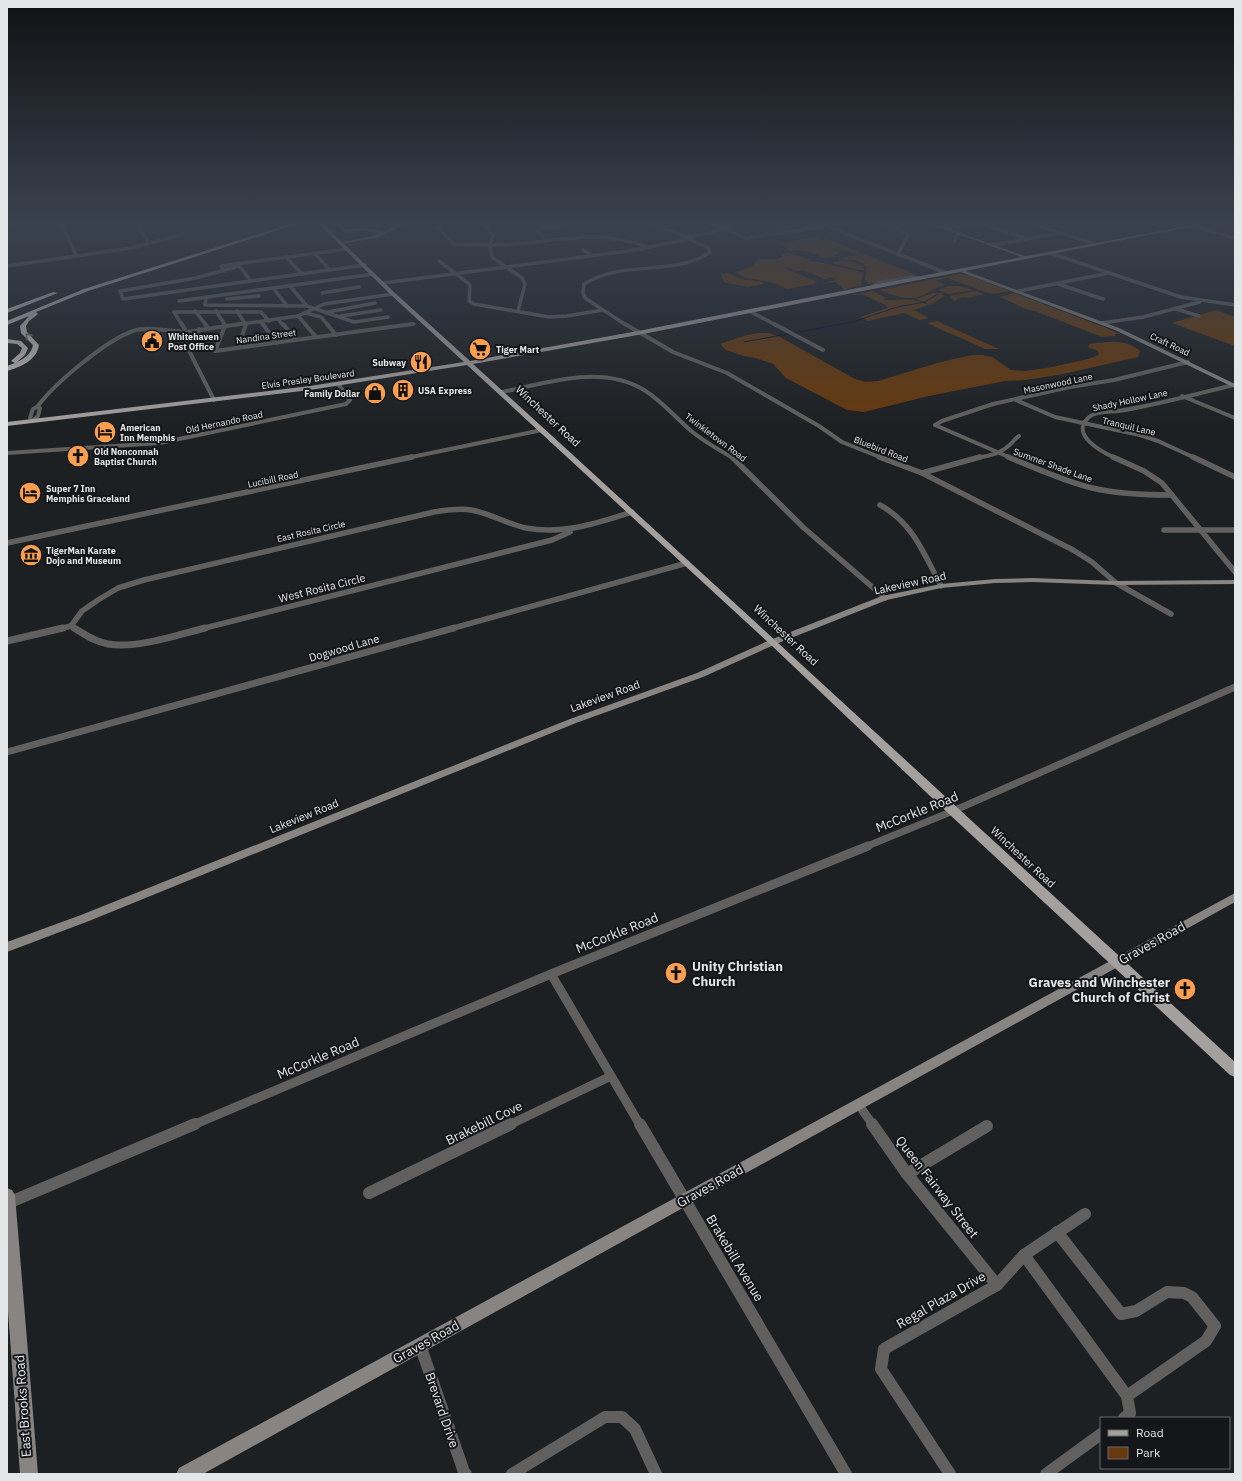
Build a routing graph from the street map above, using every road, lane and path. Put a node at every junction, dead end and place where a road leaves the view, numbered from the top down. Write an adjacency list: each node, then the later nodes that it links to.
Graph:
1 (73, 290): 55 (highway)
2 (87, 290): 26 (highway)
3 (125, 290): 4 (street)
4 (191, 290)
5 (260, 290): 21 (street)
6 (275, 290): 38 (street)
7 (293, 290): 39 (street)
8 (319, 290): 23 (street)
9 (340, 290): 23 (street)
10 (362, 290): 28 (street)
11 (389, 290): 25 (main road, Winchester Road)
12 (470, 290): 48 (street)
13 (523, 290): 48 (street)
14 (583, 290): 44 (street, Bluebird Road)
15 (857, 290): 24 (main road, Elvis Presley Boulevard)
16 (867, 290): 24 (main road, Elvis Presley Boulevard)
17 (1023, 290): 22 (street)
18 (1078, 290): 30 (street)
19 (1161, 290): 33 (street)
20 (61, 291): 42 (highway)
21 (255, 291): 27 (street); 31 (street)
22 (1019, 291): 60 (street, Craft Road)
23 (322, 293): 34 (street)
24 (845, 293): 49 (main road, Elvis Presley Boulevard)
25 (393, 294): 28 (street); 78 (main road, Winchester Road)
26 (68, 296): 59 (highway); 80 (highway, one-way to 26)
27 (259, 296): 31 (street); 36 (street)
28 (369, 297): 34 (street); 35 (street)
29 (206, 298): 31 (street); 31 (street); 32 (street)
30 (1103, 299)
31 (221, 300): 36 (street)
32 (179, 301)
33 (1205, 301): 37 (street); 41 (street)
34 (331, 303): 40 (street)
35 (375, 304): 43 (street); 50 (street)
36 (266, 305): 38 (street)
37 (1235, 305)
38 (287, 306): 39 (street)
39 (307, 306): 40 (street)
40 (316, 308): 50 (street); 51 (street)
41 (1175, 308): 54 (street); 60 (street)
42 (7, 310)
43 (381, 310): 53 (street); 53 (street)
44 (603, 310): 48 (street); 68 (street, Bluebird Road)
45 (195, 311): 46 (street); 64 (street); 65 (street)
46 (216, 311): 47 (street); 63 (street)
47 (237, 311): 57 (street); 61 (street)
48 (518, 311)
49 (749, 311): 68 (main road, Elvis Presley Boulevard); 76 (street)
50 (328, 312): 53 (street)
51 (306, 314): 52 (street); 69 (street)
52 (298, 316): 56 (street); 70 (street)
53 (341, 316)
54 (1199, 316)
55 (7, 318)
56 (278, 319): 57 (street); 72 (street)
57 (269, 321): 58 (street)
58 (261, 322): 61 (street); 73 (street)
59 (7, 323)
60 (1102, 323): 77 (street, Craft Road)
61 (246, 324): 63 (street); 74 (street)
62 (414, 324): 69 (street, Nandina Street)
63 (225, 326): 64 (street); 75 (street)
64 (208, 328): 66 (street)
65 (185, 330)
66 (199, 330): 67 (street); 75 (street, Nandina Street)
67 (179, 332): 85 (street); 87 (street)
68 (638, 333): 78 (main road, Elvis Presley Boulevard); 97 (street, Bluebird Road)
69 (336, 335): 70 (street, Nandina Street)
70 (316, 337): 72 (street, Nandina Street)
71 (7, 340): 79 (highway)
72 (296, 340): 73 (street, Nandina Street)
73 (276, 343): 74 (street, Nandina Street)
74 (238, 348): 75 (street, Nandina Street)
75 (216, 349)
76 (823, 350)
77 (1188, 362): 82 (street, Craft Road); 86 (street, Masonwood Lane)
78 (470, 363): 81 (main road, Elvis Presley Boulevard); 83 (main road, Winchester Road)
79 (7, 365)
80 (7, 369)
81 (338, 384): 85 (main road, Elvis Presley Boulevard); 95 (street, Old Hernando Road)
82 (1234, 385): 84 (street, Shady Hollow Lane)
83 (502, 392): 93 (main road, Winchester Road); 112 (street, Twinkletown Road)
84 (1182, 396): 88 (street); 91 (street, Shady Hollow Lane)
85 (214, 400): 89 (main road, Elvis Presley Boulevard)
86 (1016, 400): 91 (street, Tranquil Lane); 92 (street, Masonwood Lane)
87 (38, 407): 89 (street); 89 (street)
88 (1235, 418)
89 (32, 421): 90 (main road, Elvis Presley Boulevard)
90 (7, 424)
91 (1084, 424): 98 (street, Tranquil Lane); 99 (street, Shady Hollow Lane)
92 (935, 425): 96 (street, Summer Shade Lane)
93 (542, 430): 101 (main road, Winchester Road); 106 (street, Lucibill Road)
94 (1019, 436): 96 (street)
95 (7, 453)
96 (997, 453): 97 (street); 99 (street, Summer Shade Lane)
97 (922, 473): 110 (street, Bluebird Road)
98 (1235, 477)
99 (1172, 495): 104 (street, Shady Hollow Lane)
100 (880, 505): 111 (street)
101 (632, 512): 102 (street, East Rosita Circle); 107 (main road, Winchester Road)
102 (579, 528): 114 (street, West Rosita Circle); 114 (street, East Rosita Circle)
103 (1164, 530): 104 (street)
104 (1201, 530): 105 (street); 108 (street, Shady Hollow Lane)
105 (1235, 530)
106 (7, 543)
107 (687, 563): 116 (main road, Winchester Road); 118 (street, Dogwood Lane)
108 (1235, 572)
109 (1235, 582): 110 (street, Lakeview Road)
110 (1116, 583): 111 (street, Lakeview Road); 113 (street, Bluebird Road)
111 (941, 586): 112 (street, Lakeview Road)
112 (885, 598): 116 (street, Lakeview Road)
113 (1171, 614)
114 (71, 626): 115 (street)
115 (7, 641)
116 (773, 642): 119 (main road, Winchester Road); 121 (street, Lakeview Road)
117 (1235, 687): 119 (street, McCorkle Road)
118 (7, 752)
119 (953, 811): 122 (main road, Winchester Road); 123 (street, McCorkle Road)
120 (1235, 897): 122 (street, Graves Road)
121 (7, 946)
122 (1117, 962): 124 (main road, Winchester Road); 126 (street, Graves Road)
123 (551, 974): 125 (street, Brakebill Avenue); 130 (street, McCorkle Road)
124 (1235, 1071)
125 (611, 1076): 129 (street, Brakebill Cove); 131 (street, Brakebill Avenue)
126 (858, 1104): 128 (street, Queen Fairway Street); 131 (street, Graves Road)
127 (987, 1126): 128 (street)
128 (907, 1174): 135 (street, Queen Fairway Street)
129 (369, 1192)
130 (7, 1199): 140 (street, East Brooks Road)
131 (684, 1200): 136 (street, Graves Road); 145 (street, Brakebill Avenue)
132 (1084, 1214): 133 (street, Regal Plaza Drive)
133 (1058, 1232): 134 (street, Regal Plaza Drive); 137 (street)
134 (1024, 1255): 135 (street, Regal Plaza Drive); 137 (street)
135 (997, 1285): 146 (street, Regal Plaza Drive)
136 (420, 1345): 141 (street, Graves Road); 142 (street, Brevard Drive)
137 (1127, 1396): 138 (street)
138 (1125, 1417)
139 (1100, 1435): 147 (street)
140 (29, 1474)
141 (185, 1474)
142 (466, 1474)
143 (512, 1474): 144 (street)
144 (656, 1474)
145 (846, 1474)
146 (950, 1474)
147 (1046, 1474)

